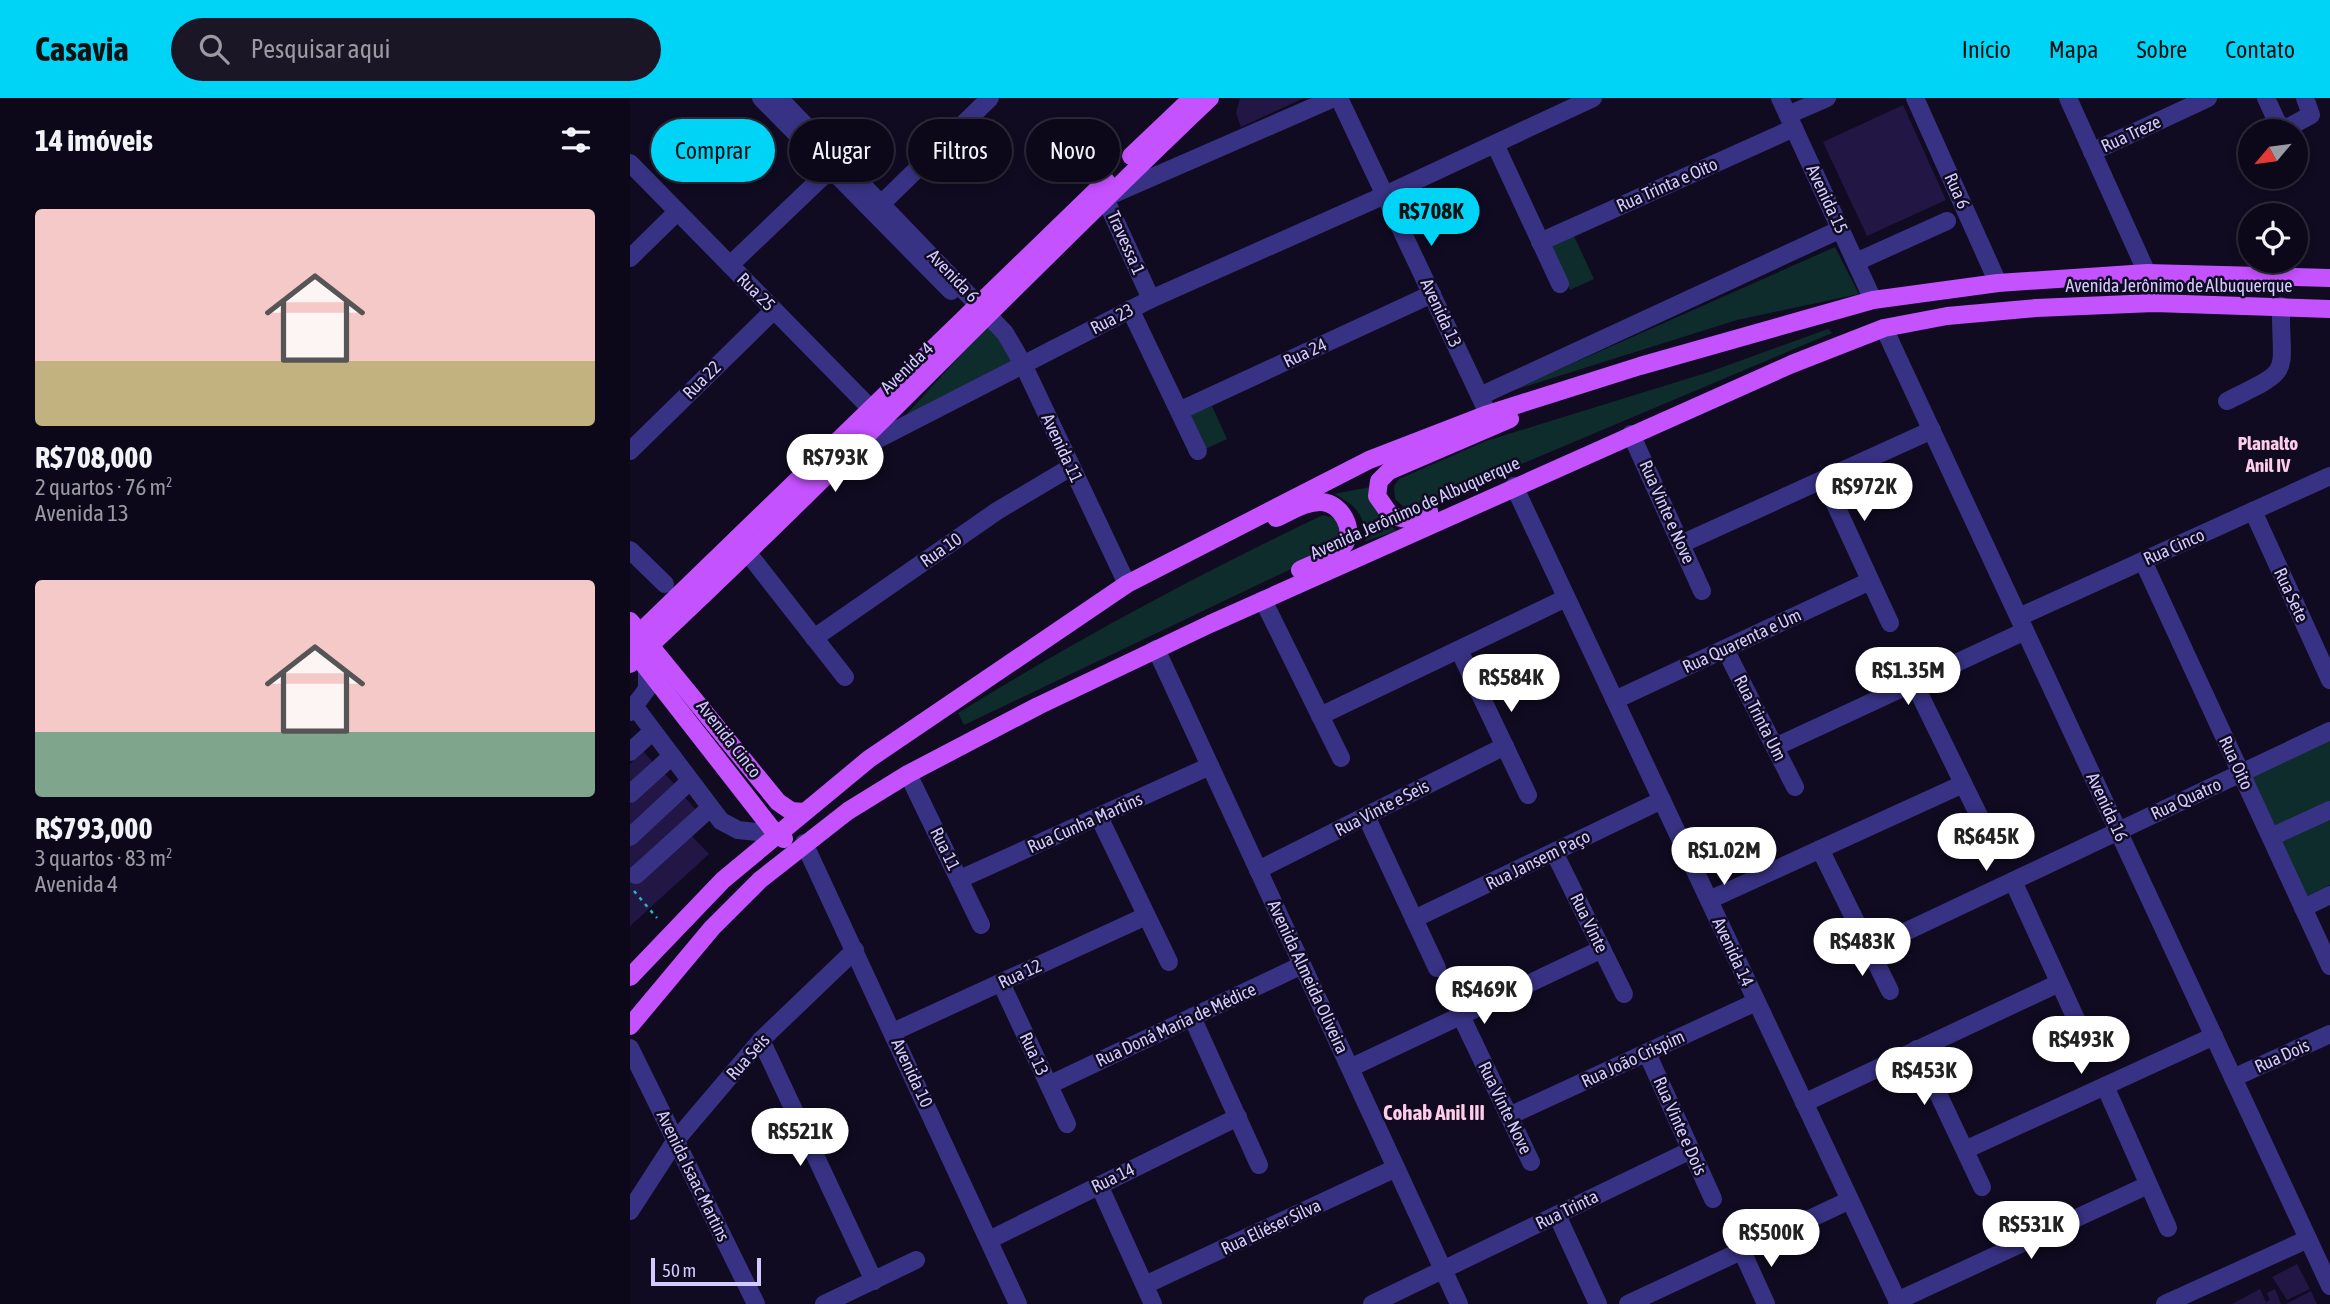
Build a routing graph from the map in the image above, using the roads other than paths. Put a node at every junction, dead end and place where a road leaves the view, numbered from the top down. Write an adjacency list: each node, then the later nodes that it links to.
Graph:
1 (761, 98): 17 (street, Avenida 6)
2 (779, 98): 17 (street, Avenida 6)
3 (805, 98): 17 (street)
4 (990, 98): 27 (street)
5 (1192, 98): 25 (main road, Avenida 4)
6 (1210, 98): 25 (main road, Avenida 4)
7 (1334, 98): 25 (street)
8 (1339, 98): 26 (street, Avenida 13)
9 (1592, 98): 20 (street, Rua 23)
10 (1780, 98): 19 (street, Avenida 15)
11 (1827, 98): 19 (street, Rua Trinta e Oito)
12 (1915, 98): 38 (street, Rua 6)
13 (2068, 98): 21 (street)
14 (2208, 98): 21 (street, Rua Treze)
15 (2266, 98): 16 (street)
16 (2305, 98)
17 (787, 116): 18 (street, Avenida 6)
18 (790, 119)
19 (1791, 121): 30 (street, Avenida 15); 31 (street, Rua Trinta e Oito)
20 (1495, 144): 26 (street, Rua 23); 31 (street)
21 (2092, 152): 35 (street)
22 (630, 163): 28 (street, Rua 25)
23 (816, 182): 34 (street)
24 (852, 182): 27 (street, Avenida 6)
25 (1101, 193): 40 (street, Travessa 1); 46 (main road, Avenida 4)
26 (1385, 195): 39 (street, Avenida 13); 40 (street, Rua 23)
27 (877, 208): 46 (street, Avenida 6)
28 (677, 212): 32 (street); 34 (street, Rua 25)
29 (1947, 221): 33 (street)
30 (1841, 229): 33 (street, Avenida 15); 50 (street)
31 (1539, 242): 37 (street)
32 (630, 258)
33 (1856, 262): 41 (street, Avenida 15)
34 (730, 265): 45 (street, Rua 25)
35 (2147, 273): 36 (main road, Avenida Jerônimo de Albuquerque); 38 (main road, Avenida Jerônimo de Albuquerque)
36 (2330, 278)
37 (1560, 284)
38 (1998, 284): 41 (main road, Avenida Jerônimo de Albuquerque)
39 (1432, 294): 50 (street, Avenida 13); 52 (street, Rua 24)
40 (1151, 299): 43 (street, Rua 23)
41 (1873, 300): 49 (main road, Avenida Jerônimo de Albuquerque)
42 (2281, 306): 44 (main road, Avenida Jerônimo de Albuquerque); 47 (main road, Avenida Jerônimo de Albuquerque); 51 (street)
43 (1130, 309): 48 (street, Rua 23); 52 (street)
44 (2330, 309)
45 (774, 310): 53 (street, Rua 25); 57 (street, Rua 22)
46 (980, 310): 48 (street, Avenida 11); 53 (main road, Avenida 4)
47 (1884, 328): 55 (street, Avenida 16); 56 (main road, Avenida Jerônimo de Albuquerque)
48 (1023, 364): 59 (street, Rua 23); 60 (street, Avenida 11)
49 (1640, 366): 54 (main road, Avenida Jerônimo de Albuquerque); 56 (main road)
50 (1480, 396): 54 (street, Avenida 13)
51 (2227, 401)
52 (1179, 411): 58 (street)
53 (876, 414): 59 (main road, Avenida 4); 78 (main road, Avenida 4)
54 (1488, 414): 71 (main road, Avenida Jerônimo de Albuquerque)
55 (1932, 430): 62 (street); 76 (street, Avenida 16)
56 (1631, 433): 63 (main road, Avenida Jerônimo de Albuquerque); 65 (street, Rua Vinte e Nove)
57 (630, 451)
58 (1198, 451)
59 (845, 457): 67 (main road, Avenida 4)
60 (1071, 467): 71 (street, Avenida 11); 77 (street, Rua 10)
61 (2330, 476): 64 (street, Rua Cinco)
62 (1824, 480): 65 (street); 69 (street)
63 (1514, 486): 73 (street, Avenida 14); 74 (main road, Avenida Jerônimo de Albuquerque)
64 (2253, 511): 68 (street, Rua Cinco); 83 (street, Rua Sete)
65 (1682, 544): 72 (street, Rua Vinte e Nove)
66 (630, 550): 70 (street)
67 (747, 552): 77 (street); 78 (main road, Avenida 4)
68 (2143, 561): 76 (street, Rua Cinco); 96 (street, Rua Oito)
69 (1870, 581): 75 (street); 80 (street, Rua Quarenta e Um)
70 (665, 584)
71 (1127, 584): 79 (main road); 106 (main road, Avenida Jerônimo de Albuquerque)
72 (1702, 592)
73 (1566, 597): 81 (street); 85 (street, Avenida 14)
74 (1264, 600): 79 (main road, Avenida Jerônimo de Albuquerque); 87 (street)
75 (1890, 623)
76 (2022, 624): 84 (street, Rua Cinco); 110 (street, Avenida 16)
77 (814, 638): 82 (street)
78 (637, 647): 86 (street); 106 (main road, Avenida Cinco); 111 (main road, Avenida Cinco)
79 (1156, 649): 95 (street, Avenida Almeida Oliveira); 97 (main road, Avenida Jerônimo de Albuquerque)
80 (1725, 649): 85 (street, Rua Quarenta e Um); 91 (street, Rua Trinta Um)
81 (1459, 650): 87 (street); 90 (street)
82 (845, 677)
83 (2330, 680)
84 (1914, 683): 91 (street, Rua Cinco); 99 (street)
85 (1615, 700): 103 (street, Avenida 14)
86 (632, 710): 88 (street)
87 (1321, 716): 94 (street)
88 (653, 731): 92 (street); 93 (street)
89 (2330, 731): 96 (street, Rua Quatro)
90 (1505, 746): 102 (street); 107 (street, Rua Vinte e Seis)
91 (1775, 747): 100 (street, Rua Trinta Um)
92 (630, 752)
93 (672, 756): 98 (street); 101 (street)
94 (1341, 758)
95 (1210, 766): 108 (street, Rua Cunha Martins); 117 (street, Avenida Almeida Oliveira)
96 (2241, 773): 110 (street, Rua Quatro); 113 (street, Rua Oito)
97 (908, 774): 114 (main road, Avenida Jerônimo de Albuquerque); 118 (street, Rua 11)
98 (690, 781): 104 (street); 112 (street)
99 (1963, 783): 109 (street); 115 (street)
100 (1795, 787)
101 (630, 794)
102 (1528, 795)
103 (1662, 800): 116 (street, Rua Jansem Paço); 122 (street, Avenida 14)
104 (710, 808): 111 (street); 119 (street)
105 (2330, 810): 113 (street)
106 (804, 812): 111 (main road, Avenida Jerônimo de Albuquerque)
107 (1366, 816): 117 (street, Rua Vinte e Seis); 125 (street)
108 (1098, 817): 118 (street, Rua Cunha Martins); 124 (street)
109 (1983, 824)
110 (2119, 832): 120 (street, Rua Quatro); 146 (street, Avenida 16)
111 (776, 834): 114 (main road); 134 (main road, Avenida Jerônimo de Albuquerque)
112 (630, 837)
113 (2271, 837): 123 (street, Rua Oito)
114 (804, 843): 129 (street, Avenida 10); 142 (main road, Avenida Jerônimo de Albuquerque)
115 (1820, 849): 122 (street); 127 (street)
116 (1554, 852): 125 (street, Rua Jansem Paço); 128 (street, Rua Vinte)
117 (1258, 870): 131 (street, Avenida Almeida Oliveira)
118 (960, 880): 126 (street, Rua 11)
119 (633, 881)
120 (2013, 881): 127 (street, Rua Quatro); 136 (street)
121 (2330, 895): 123 (street)
122 (1709, 900): 139 (street, Avenida 14)
123 (2304, 908): 132 (street, Rua Oito)
124 (1146, 916): 130 (street); 135 (street, Rua 12)
125 (1414, 919): 133 (street)
126 (981, 925)
127 (1869, 948): 137 (street)
128 (1602, 949): 138 (street, Rua Vinte); 140 (street)
129 (855, 950): 144 (street, Avenida 10); 147 (street, Rua Seis)
130 (1169, 962)
131 (1302, 965): 141 (street, Rua Doná Maria de Médice); 151 (street, Avenida Almeida Oliveira)
132 (2330, 966)
133 (1437, 968)
134 (630, 977)
135 (1001, 983): 144 (street, Rua 12); 153 (street, Rua 13)
136 (2059, 984): 143 (street); 149 (street)
137 (1890, 991)
138 (1624, 994)
139 (1756, 1002): 150 (street, Rua João Crispim); 155 (street, Avenida 14)
140 (1461, 1016): 151 (street); 156 (street, Rua Vinte Nove)
141 (1192, 1017): 153 (street, Rua Doná Maria de Médice); 157 (street)
142 (630, 1026)
143 (2081, 1030)
144 (893, 1032): 174 (street, Avenida 10)
145 (2330, 1034): 152 (street, Rua Dois)
146 (2214, 1036): 152 (street, Avenida 16); 154 (street)
147 (761, 1040): 159 (street, Rua Seis); 178 (street)
148 (630, 1048): 159 (street, Avenida Isaac Martins)
149 (1917, 1049): 155 (street); 161 (street)
150 (1647, 1053): 156 (street, Rua João Crispim); 160 (street, Rua Vinte e Dois)
151 (1350, 1068): 164 (street, Avenida Almeida Oliveira)
152 (2234, 1079): 173 (street, Avenida 16)
153 (1049, 1085): 158 (street, Rua 13)
154 (2105, 1086): 161 (street); 166 (street)
155 (1804, 1103): 169 (street, Avenida 14)
156 (1509, 1116): 162 (street, Rua Vinte Nove)
157 (1238, 1117): 163 (street); 165 (street, Rua 14)
158 (1068, 1124)
159 (676, 1140): 170 (street, Rua Seis); 182 (street, Avenida Isaac Martins)
160 (1691, 1150): 168 (street, Rua Vinte e Dois); 171 (street, Rua Trinta)
161 (1965, 1150): 167 (street)
162 (1531, 1162)
163 (1259, 1165)
164 (1396, 1168): 177 (street, Avenida Almeida Oliveira); 179 (street, Rua Eliéser Silva)
165 (1099, 1185): 174 (street, Rua 14); 179 (street)
166 (2148, 1185): 172 (street); 181 (street)
167 (1982, 1187)
168 (1713, 1199)
169 (1850, 1200): 175 (street); 181 (street, Avenida 14)
170 (630, 1211)
171 (1557, 1215): 177 (street, Rua Trinta); 188 (street)
172 (2168, 1228)
173 (2308, 1239): 180 (street, Avenida 16); 191 (street)
174 (989, 1240): 184 (street, Avenida 10)
175 (1742, 1251): 189 (street); 190 (street)
176 (916, 1260): 178 (street)
177 (1444, 1270): 186 (street, Rua Trinta); 187 (street, Avenida Almeida Oliveira)
178 (874, 1280): 183 (street)
179 (1145, 1285): 185 (street)
180 (2330, 1286)
181 (1898, 1303)
182 (755, 1304)
183 (824, 1304)
184 (1018, 1304)
185 (1153, 1304)
186 (1372, 1304)
187 (1459, 1304)
188 (1598, 1304)
189 (1628, 1304)
190 (1766, 1304)
191 (2165, 1304)

